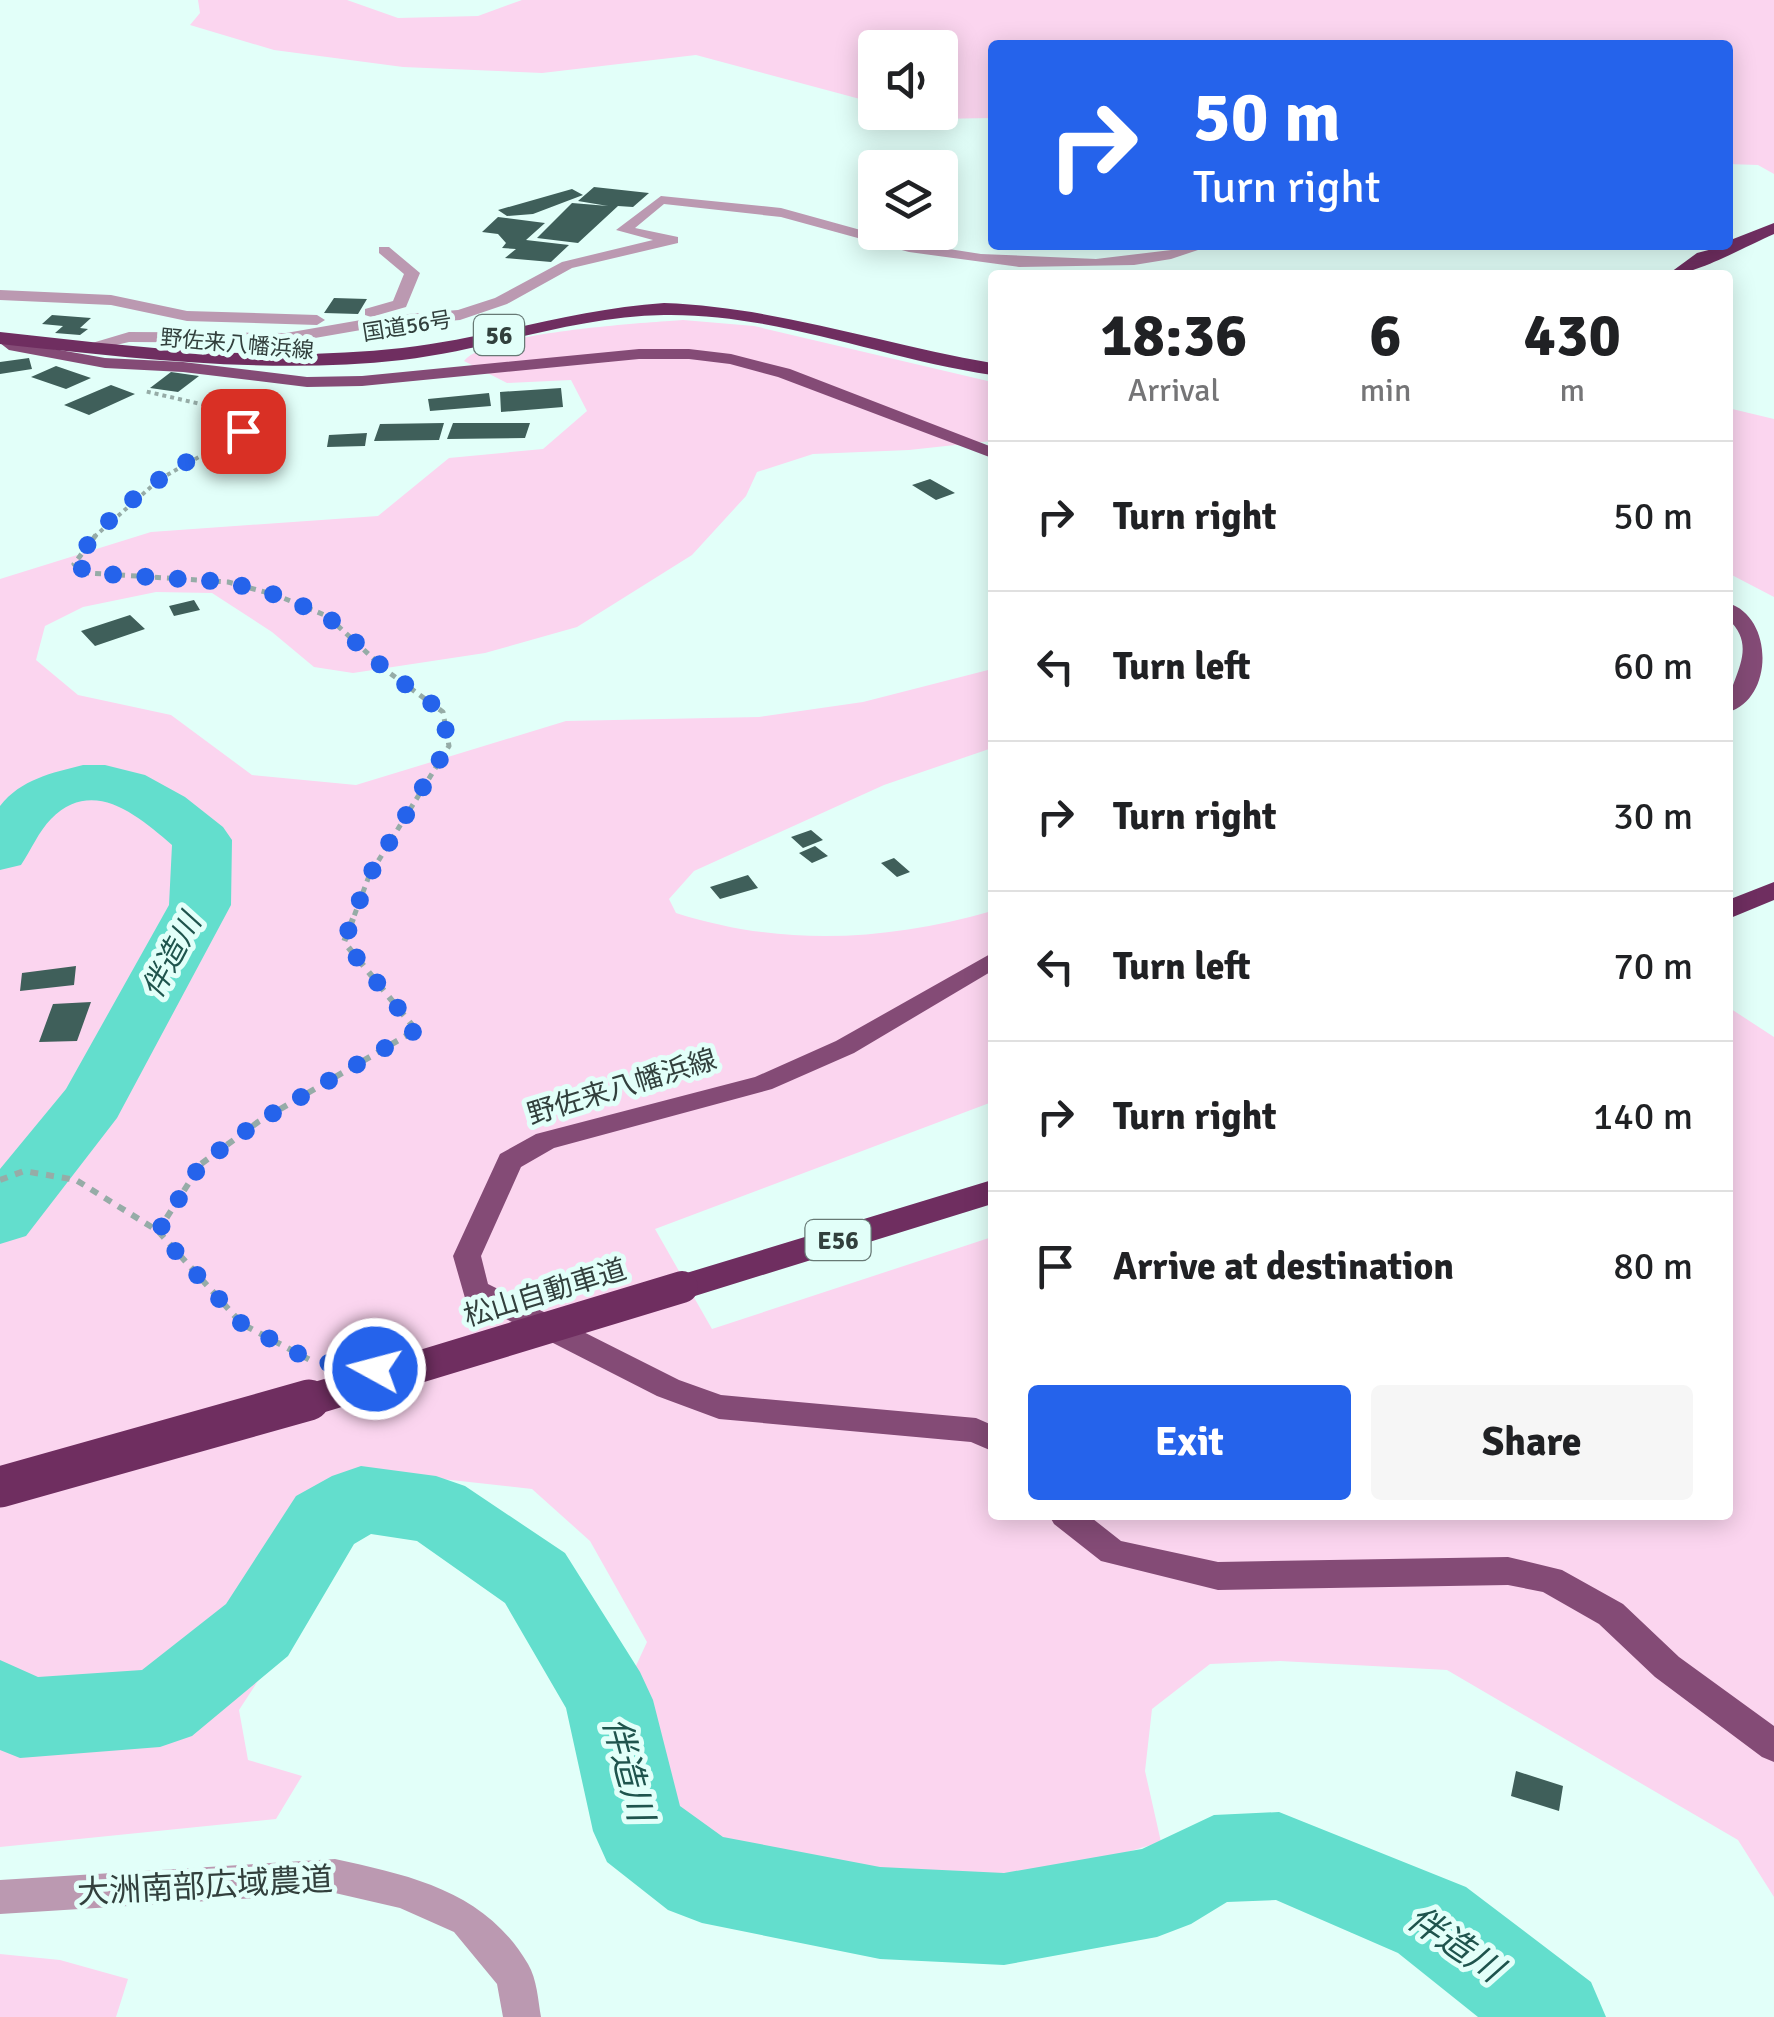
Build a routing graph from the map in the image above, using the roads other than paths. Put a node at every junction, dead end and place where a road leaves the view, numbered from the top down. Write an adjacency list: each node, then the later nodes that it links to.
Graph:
1 (1774, 228): 2 (highway)
2 (1733, 245)
3 (384, 250): 7 (street)
4 (1187, 250): 9 (street)
5 (1720, 250): 6 (highway)
6 (1684, 270)
7 (0, 295)
8 (2, 338): 9 (highway, 国道56号 / 56); 11 (main road, 野佐来八幡浜線)
9 (90, 346): 10 (highway, 国道56号 / 56)
10 (988, 369)
11 (988, 450)
12 (1733, 612): 13 (main road)
13 (1733, 702)
14 (1774, 890): 15 (highway)
15 (1733, 908)
16 (988, 963): 18 (main road, 野佐来八幡浜線)
17 (988, 1193): 19 (highway, 松山自動車道 / E56, bridge)
18 (988, 1437)
19 (0, 1486)
20 (1071, 1520): 21 (main road)
21 (1774, 1746)
22 (0, 1898): 23 (street, 大洲南部広域農道)
23 (522, 2017)

